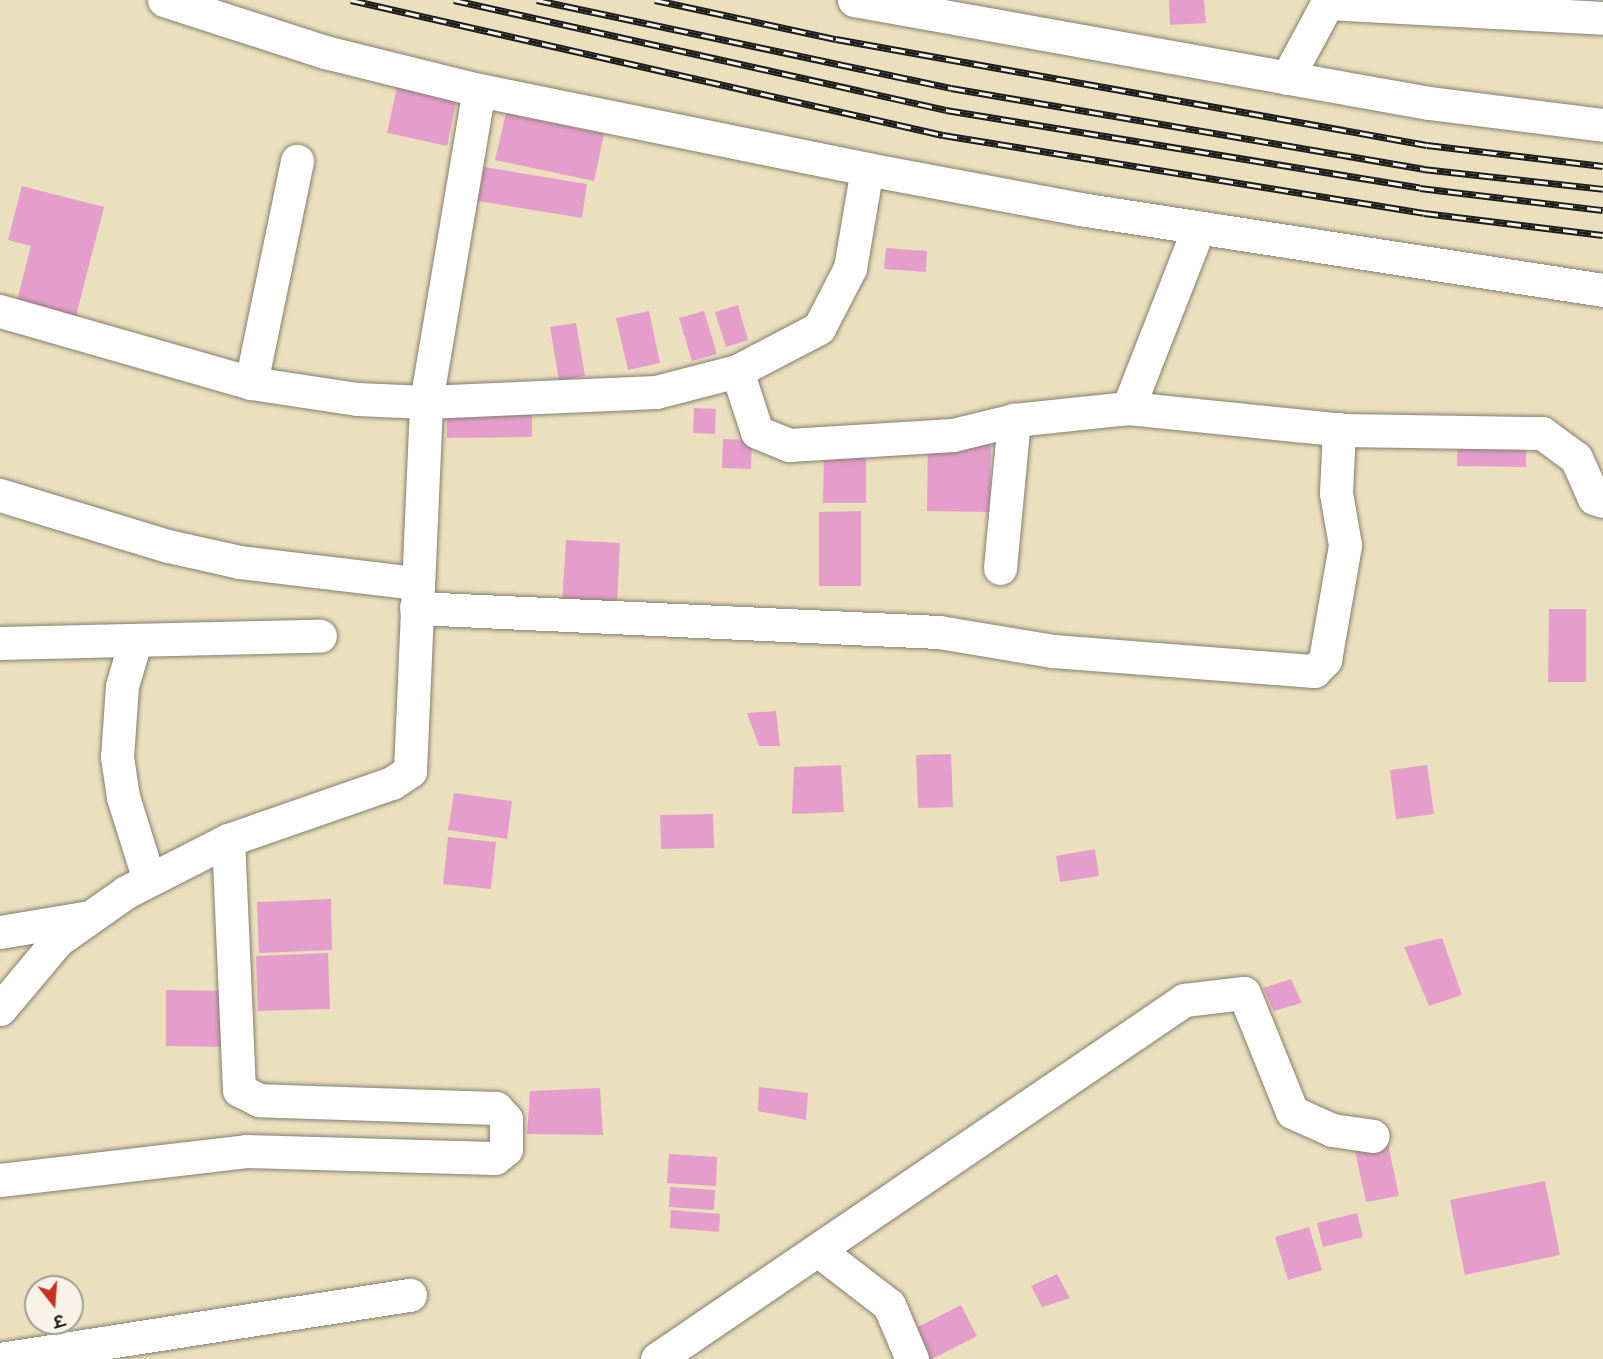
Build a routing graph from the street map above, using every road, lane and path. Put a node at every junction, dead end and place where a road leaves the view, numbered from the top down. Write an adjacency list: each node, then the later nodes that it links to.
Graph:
1 (164, 0): 7 (street)
2 (854, 0): 4 (street)
3 (1328, 1): 5 (street); 6 (street)
4 (982, 12): 6 (street)
5 (1603, 18)
6 (1287, 78): 8 (street)
7 (479, 90): 10 (street); 16 (street)
8 (1603, 125)
9 (297, 161): 15 (street)
10 (867, 169): 11 (street); 14 (street)
11 (1199, 227): 12 (street); 17 (street)
12 (1603, 290)
13 (0, 311): 15 (street)
14 (736, 371): 16 (street); 18 (street)
15 (251, 383): 16 (street)
16 (426, 402): 23 (street)
17 (1128, 408): 18 (street); 19 (street)
18 (1014, 420): 22 (street)
19 (1340, 429): 21 (street); 23 (street)
20 (0, 495): 23 (street)
21 (1603, 501)
22 (1000, 568)
23 (417, 596): 27 (street)
24 (320, 636): 25 (street)
25 (135, 642): 26 (street); 28 (street)
26 (0, 643)
27 (228, 840): 28 (street); 33 (street)
28 (149, 880): 29 (street)
29 (92, 916): 30 (street); 31 (street)
30 (0, 932)
31 (0, 1009)
32 (1373, 1136): 34 (street)
33 (0, 1180)
34 (819, 1251): 37 (street); 38 (street)
35 (411, 1295): 36 (street)
36 (0, 1359)
37 (657, 1359)
38 (912, 1359)

